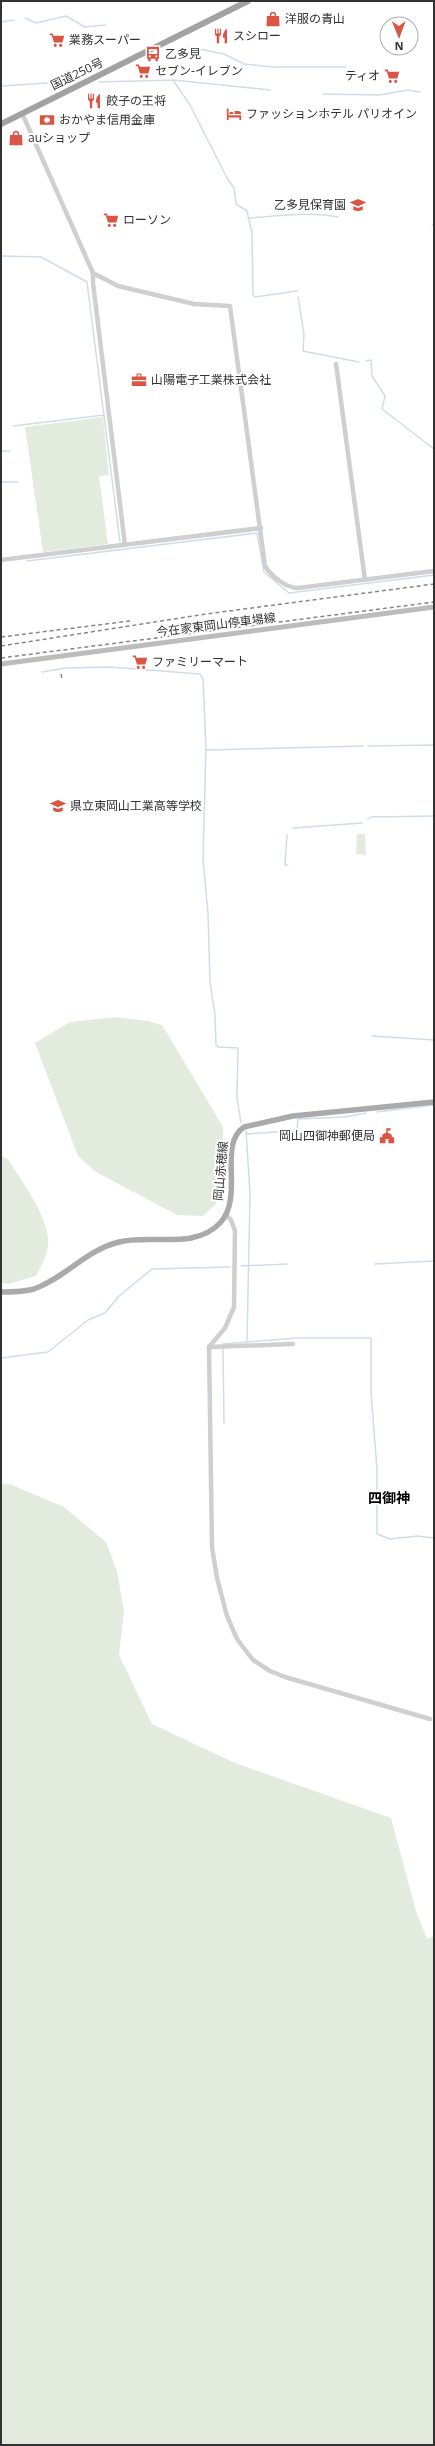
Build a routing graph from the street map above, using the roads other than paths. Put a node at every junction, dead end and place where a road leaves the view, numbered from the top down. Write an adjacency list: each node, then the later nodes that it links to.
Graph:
1 (248, 1): 2 (highway, 国道250号)
2 (22, 113): 3 (highway, 国道250号); 4 (street)
3 (1, 124)
4 (93, 273): 6 (street); 7 (street)
5 (336, 364): 10 (street)
6 (261, 528): 7 (street); 10 (street)
7 (125, 545): 8 (street)
8 (1, 560)
9 (434, 571): 10 (street)
10 (365, 580)
11 (434, 607): 12 (main road, 今在家東岡山停車場線)
12 (1, 664)
13 (434, 1102): 14 (main road, 岡山赤穂線)
14 (226, 1215): 15 (main road, 岡山赤穂線); 17 (street)
15 (1, 1292)
16 (293, 1344): 17 (street)
17 (209, 1347): 18 (street)
18 (430, 1719)

